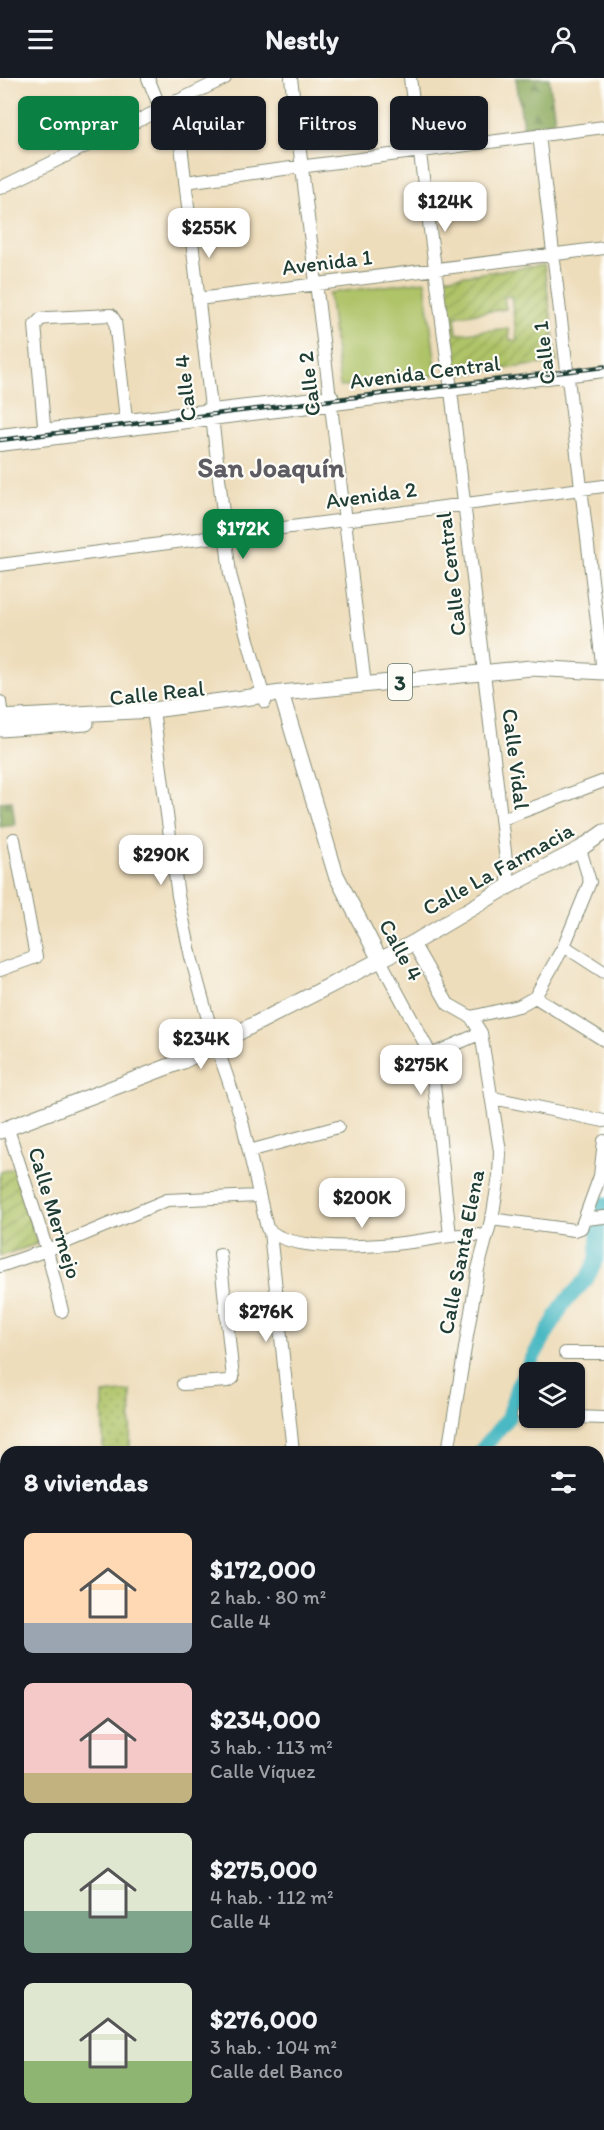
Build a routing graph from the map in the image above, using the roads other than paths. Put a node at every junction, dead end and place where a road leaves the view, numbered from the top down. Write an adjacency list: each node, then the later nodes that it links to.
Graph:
1 (148, 78): 5 (street)
2 (225, 78): 6 (street)
3 (291, 78): 12 (street, Calle 2)
4 (410, 78): 11 (street, Calle Central)
5 (155, 96)
6 (187, 96)
7 (151, 115): 14 (street)
8 (604, 127): 9 (street)
9 (539, 135): 11 (street); 16 (street, Calle 1)
10 (181, 150): 13 (street, Calle 4)
11 (420, 151): 12 (street); 17 (street, Calle Central)
12 (302, 166): 13 (street); 18 (street, Calle 2)
13 (185, 182): 19 (street, Calle 4)
14 (0, 188)
15 (604, 248): 16 (street, Avenida 1)
16 (552, 255): 17 (street, Avenida 1); 22 (street, Calle 1)
17 (436, 270): 18 (street, Avenida 1); 23 (street, Calle Central)
18 (317, 285): 19 (street, Avenida 1); 24 (street, Calle 2)
19 (198, 299): 25 (street, Calle 4)
20 (604, 363): 22 (street, Avenida Central)
21 (604, 371): 22 (street, Avenida Central)
22 (567, 372): 23 (street, Avenida Central); 31 (street, Calle 1)
23 (450, 386): 24 (street, Avenida Central); 32 (street, Calle Central)
24 (332, 400): 25 (street, Avenida Central); 33 (street, Calle 2)
25 (211, 415): 26 (street, Avenida Central); 34 (street, Calle 4)
26 (126, 425): 27 (street, Avenida Central); 27 (street)
27 (45, 434): 28 (street, Avenida Central); 29 (street, Avenida Central)
28 (0, 435)
29 (0, 444)
30 (604, 486): 31 (street, Avenida 2)
31 (582, 488): 32 (street, Avenida 2); 36 (street, Calle 1)
32 (464, 504): 33 (street, Avenida 2); 37 (street, Calle Central)
33 (346, 520): 34 (street, Avenida 2); 38 (street, Calle 2)
34 (225, 534): 35 (street, Avenida 2); 40 (street, Calle 4)
35 (0, 565)
36 (604, 672): 37 (main road, Calle Real / 3)
37 (484, 673): 38 (main road, Calle Real / 3); 45 (street, Calle Vidal)
38 (365, 686): 39 (main road, Calle Real / 3)
39 (282, 696): 40 (main road, Calle Real / 3); 52 (main road, Calle 4)
40 (264, 699): 42 (main road, Calle Real / 3)
41 (0, 702): 43 (street)
42 (153, 714): 43 (main road, Calle Real / 3); 43 (main road, Calle Real / 3); 59 (street)
43 (1, 722)
44 (604, 782): 45 (street)
45 (503, 819): 49 (street, Calle Vidal)
46 (604, 832): 48 (main road, Calle La Farmacia)
47 (14, 839): 53 (street)
48 (580, 849): 49 (main road, Calle La Farmacia); 51 (street)
49 (509, 886): 50 (main road, Calle La Farmacia)
50 (413, 943): 52 (main road, Calle La Farmacia); 56 (street, Calle Santa Elena)
51 (564, 946): 54 (street); 55 (street)
52 (379, 958): 59 (main road, Calle La Farmacia); 60 (street, Calle 4)
53 (0, 970)
54 (604, 972)
55 (536, 997): 56 (street); 58 (street)
56 (471, 1017): 57 (street, Calle Santa Elena)
57 (481, 1033): 60 (street); 61 (street, Calle Santa Elena)
58 (604, 1040)
59 (216, 1044): 64 (main road, Calle La Farmacia); 66 (street)
60 (431, 1055): 71 (street, Calle 4)
61 (493, 1098): 62 (street); 69 (street, Calle Santa Elena)
62 (604, 1121)
63 (338, 1127): 66 (street)
64 (4, 1130): 73 (street, Calle Mermejo)
65 (604, 1141): 68 (street)
66 (249, 1151): 67 (street)
67 (258, 1196): 70 (street); 73 (street)
68 (594, 1218): 69 (street)
69 (491, 1219): 72 (street, Calle Santa Elena)
70 (270, 1232): 71 (street); 76 (street)
71 (450, 1236): 72 (street)
72 (485, 1236): 85 (street, Calle Santa Elena)
73 (47, 1250): 75 (street); 77 (street, Calle Mermejo)
74 (220, 1254): 78 (street)
75 (0, 1266)
76 (277, 1309): 78 (street); 84 (street)
77 (62, 1311)
78 (227, 1314): 81 (street)
79 (565, 1353): 80 (street)
80 (604, 1353)
81 (183, 1384)
82 (585, 1417): 83 (street)
83 (604, 1418)
84 (292, 1446)
85 (449, 1446)

